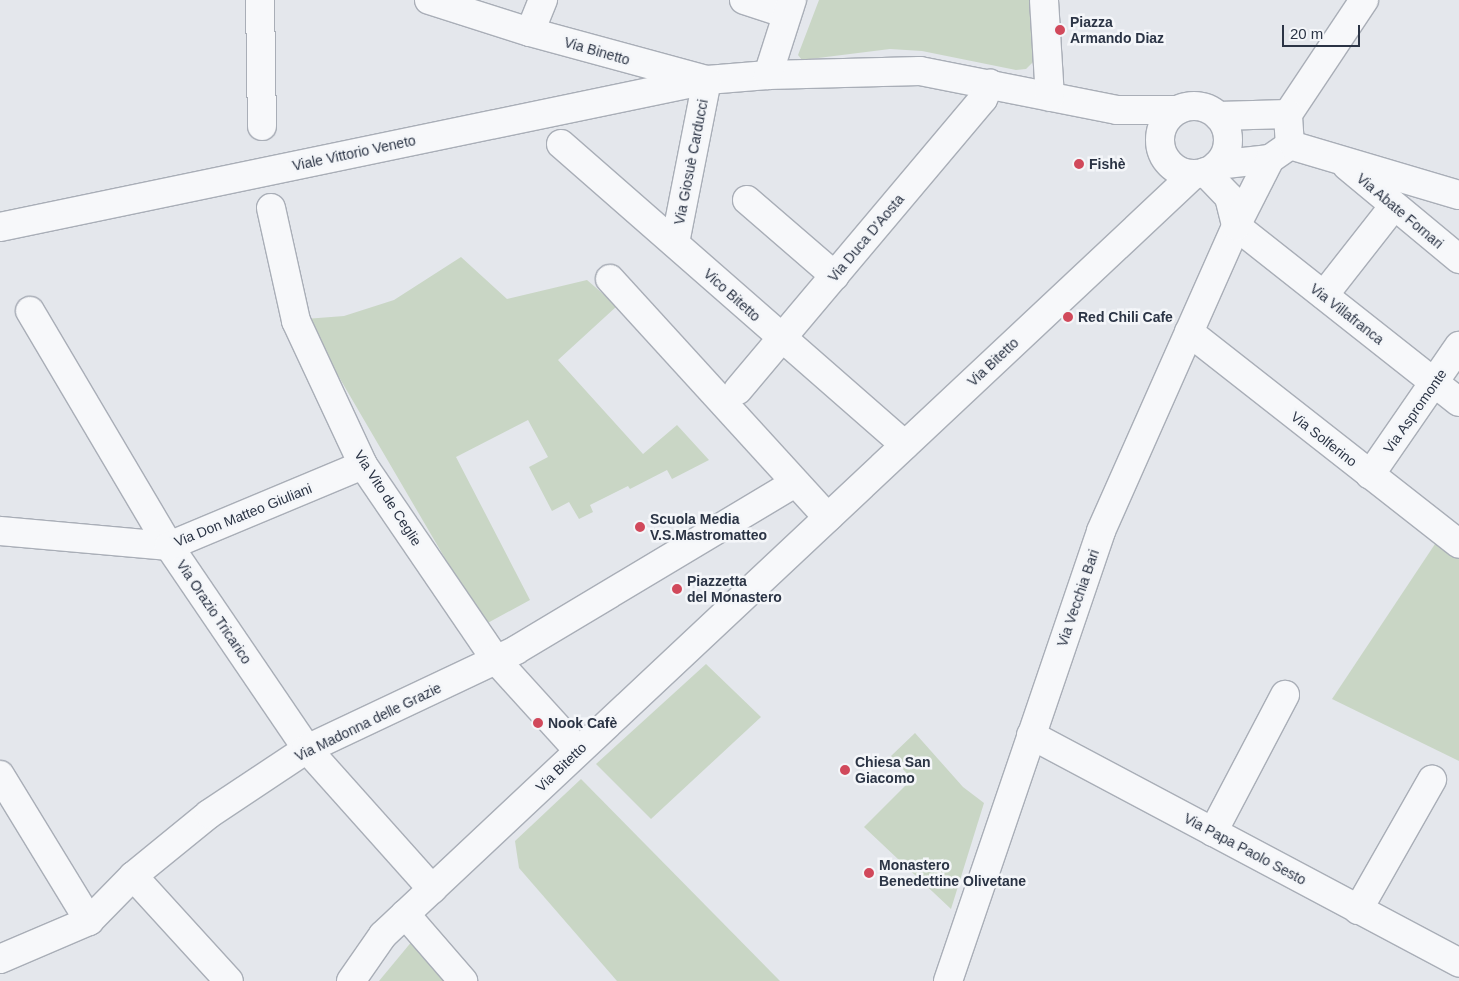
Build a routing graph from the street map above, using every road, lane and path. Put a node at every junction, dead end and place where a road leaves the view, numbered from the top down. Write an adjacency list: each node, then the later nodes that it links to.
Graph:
1 (260, 0): 17 (street)
2 (428, 0): 8 (street, Via Binetto)
3 (543, 0): 8 (street)
4 (744, 0): 7 (street)
5 (1044, 0): 12 (street)
6 (1364, 0): 15 (street)
7 (790, 7): 9 (street)
8 (530, 32): 10 (street, Via Binetto)
9 (768, 74): 10 (street, Via Binetto); 11 (street)
10 (707, 80): 29 (street, Viale Vittorio Veneto); 30 (street, Via Giosuè Carducci)
11 (990, 84): 12 (street); 32 (street, Via Duca D'Aosta)
12 (1050, 97): 13 (street)
13 (1117, 110): 14 (street); 19 (street)
14 (1177, 110): 16 (street); 19 (street)
15 (1288, 114): 16 (street); 20 (street)
16 (1218, 116): 22 (street)
17 (262, 126)
18 (561, 144): 30 (street, Vico Bitetto)
19 (1161, 148): 22 (street); 25 (street)
20 (1280, 152): 21 (street); 22 (street); 28 (street, Via Vecchia Bari)
21 (1342, 161): 23 (street); 26 (street, Via Abate Fornari)
22 (1205, 170): 25 (street, Via Bitetto); 28 (street)
23 (1459, 195)
24 (748, 200): 32 (street)
25 (1159, 206): 42 (street, Via Bitetto)
26 (1393, 207): 31 (street, Via Abate Fornari); 34 (street)
27 (271, 208): 43 (street, Via Vito de Ceglie)
28 (1236, 226): 34 (street, Via Villafranca); 36 (street, Via Vecchia Bari)
29 (0, 227)
30 (675, 243): 37 (street, Vico Bitetto)
31 (1459, 260)
32 (835, 276): 37 (street, Via Duca D'Aosta)
33 (610, 279): 45 (street)
34 (1324, 295): 39 (street, Via Villafranca)
35 (30, 311): 49 (street, Via Orazio Tricarico)
36 (1189, 332): 44 (street, Via Solferino); 52 (street, Via Vecchia Bari)
37 (781, 340): 40 (street, Via Duca D'Aosta); 42 (street, Vico Bitetto)
38 (1459, 346): 39 (street, Via Aspromonte)
39 (1434, 383): 41 (street, Via Villafranca); 44 (street, Via Aspromonte)
40 (738, 390)
41 (1459, 402)
42 (905, 445): 46 (street, Via Bitetto)
43 (363, 466): 49 (street, Via Don Matteo Giuliani); 50 (street, Via Vito de Ceglie)
44 (1370, 476): 48 (street, Via Solferino)
45 (795, 483): 46 (street); 50 (street, Via Madonna delle Grazie)
46 (828, 518): 54 (street, Via Bitetto)
47 (0, 531): 49 (street, Via Don Matteo Giuliani)
48 (1459, 544)
49 (169, 546): 53 (street, Via Orazio Tricarico)
50 (496, 660): 53 (street, Via Madonna delle Grazie); 54 (street, Via Vito de Ceglie)
51 (1285, 695): 57 (street)
52 (1031, 735): 57 (street, Via Papa Paolo Sesto); 70 (street, Via Vecchia Bari)
53 (307, 749): 58 (street, Via Madonna delle Grazie); 59 (street, Via Orazio Tricarico)
54 (578, 750): 59 (street, Via Bitetto)
55 (0, 775): 62 (street)
56 (1432, 780): 60 (street)
57 (1213, 832): 60 (street, Via Papa Paolo Sesto)
58 (133, 876): 62 (street, Via Madonna delle Grazie); 66 (street)
59 (432, 890): 61 (street, Via Bitetto)
60 (1358, 910): 65 (street, Via Papa Paolo Sesto)
61 (405, 914): 63 (street, Via Bitetto); 69 (street)
62 (89, 921): 64 (street, Via Madonna delle Grazie)
63 (383, 935): 67 (street, Via Bitetto); 68 (street)
64 (0, 958)
65 (1459, 963)
66 (229, 981)
67 (351, 981)
68 (368, 981)
69 (463, 981)
70 (948, 981)

